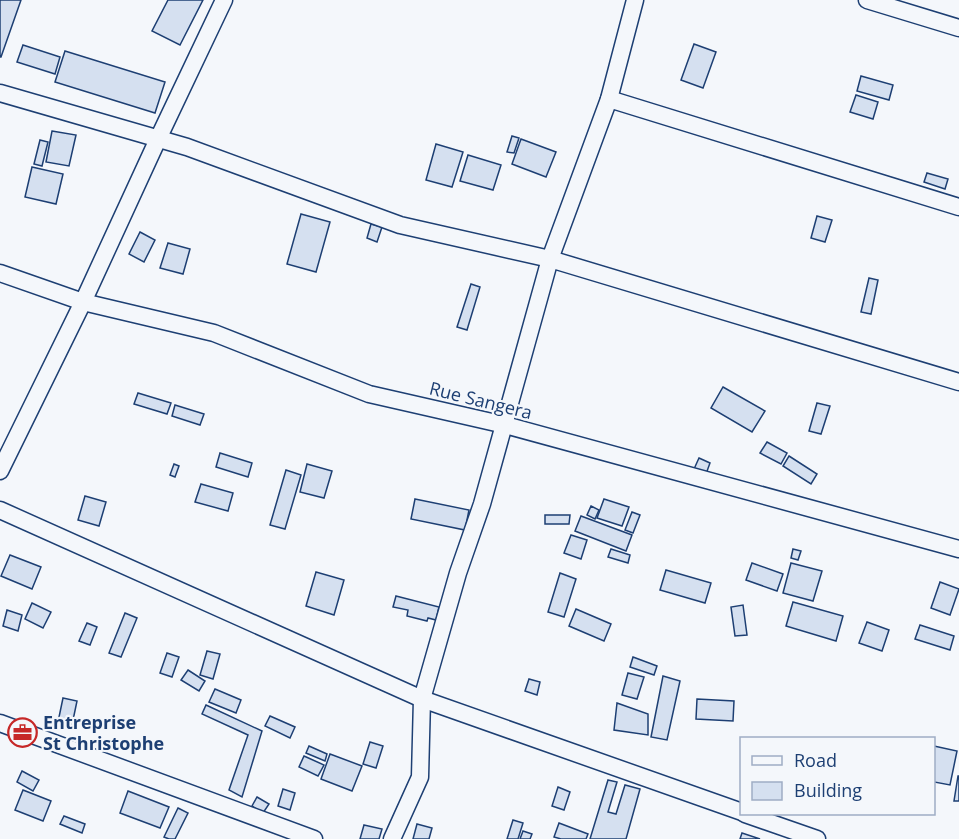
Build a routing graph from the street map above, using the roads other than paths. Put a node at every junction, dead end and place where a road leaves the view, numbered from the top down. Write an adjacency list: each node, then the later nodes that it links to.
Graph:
1 (224, 0): 7 (street)
2 (635, 0): 6 (street)
3 (867, 0): 4 (street)
4 (959, 28)
5 (0, 93): 7 (street)
6 (609, 99): 8 (street); 9 (street)
7 (158, 139): 9 (street); 11 (street)
8 (959, 207)
9 (550, 259): 12 (street); 13 (street)
10 (0, 273): 11 (street, Rue Sangera)
11 (83, 302): 13 (street, Rue Sangera); 14 (street)
12 (959, 382)
13 (505, 425): 16 (street, Rue Sangera); 17 (street)
14 (0, 471)
15 (0, 510): 17 (street)
16 (959, 549)
17 (422, 699): 19 (street); 22 (street)
18 (0, 723): 21 (street)
19 (740, 812)
20 (749, 815): 23 (street)
21 (314, 839)
22 (392, 839)
23 (817, 839)

